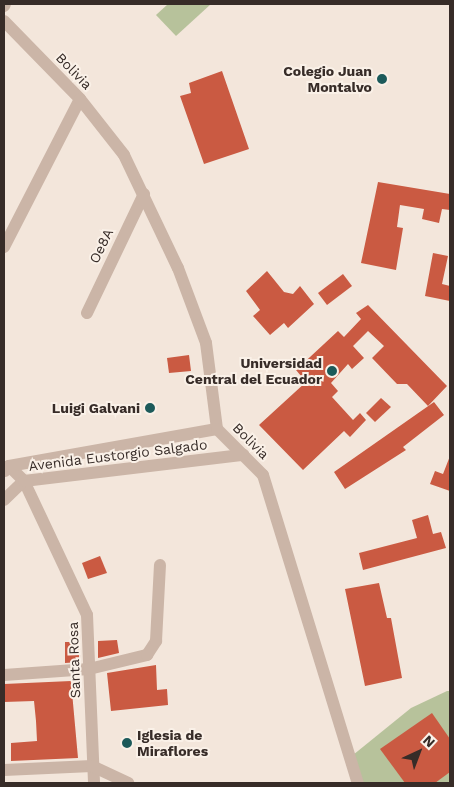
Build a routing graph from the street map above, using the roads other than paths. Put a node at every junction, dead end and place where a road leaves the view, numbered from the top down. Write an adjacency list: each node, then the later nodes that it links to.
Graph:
1 (4, 21): 2 (street, Bolivia)
2 (80, 98): 3 (street, Bolivia); 4 (street)
3 (144, 194): 5 (street, Oe8A); 6 (street, Bolivia)
4 (4, 247)
5 (87, 313)
6 (217, 429): 7 (street, Bolivia); 8 (street, Avenida Eustorgio Salgado)
7 (243, 455): 9 (street, Avenida Eustorgio Salgado); 18 (street, Bolivia)
8 (7, 469): 9 (street, Santa Rosa)
9 (24, 481): 10 (street, Avenida Eustorgio Salgado); 12 (street, Santa Rosa)
10 (4, 500)
11 (160, 565): 12 (street)
12 (89, 670): 13 (street); 14 (street, Santa Rosa)
13 (4, 675)
14 (92, 766): 15 (street); 16 (street, Santa Rosa); 17 (street)
15 (4, 770)
16 (94, 783)
17 (128, 783)
18 (358, 783)

